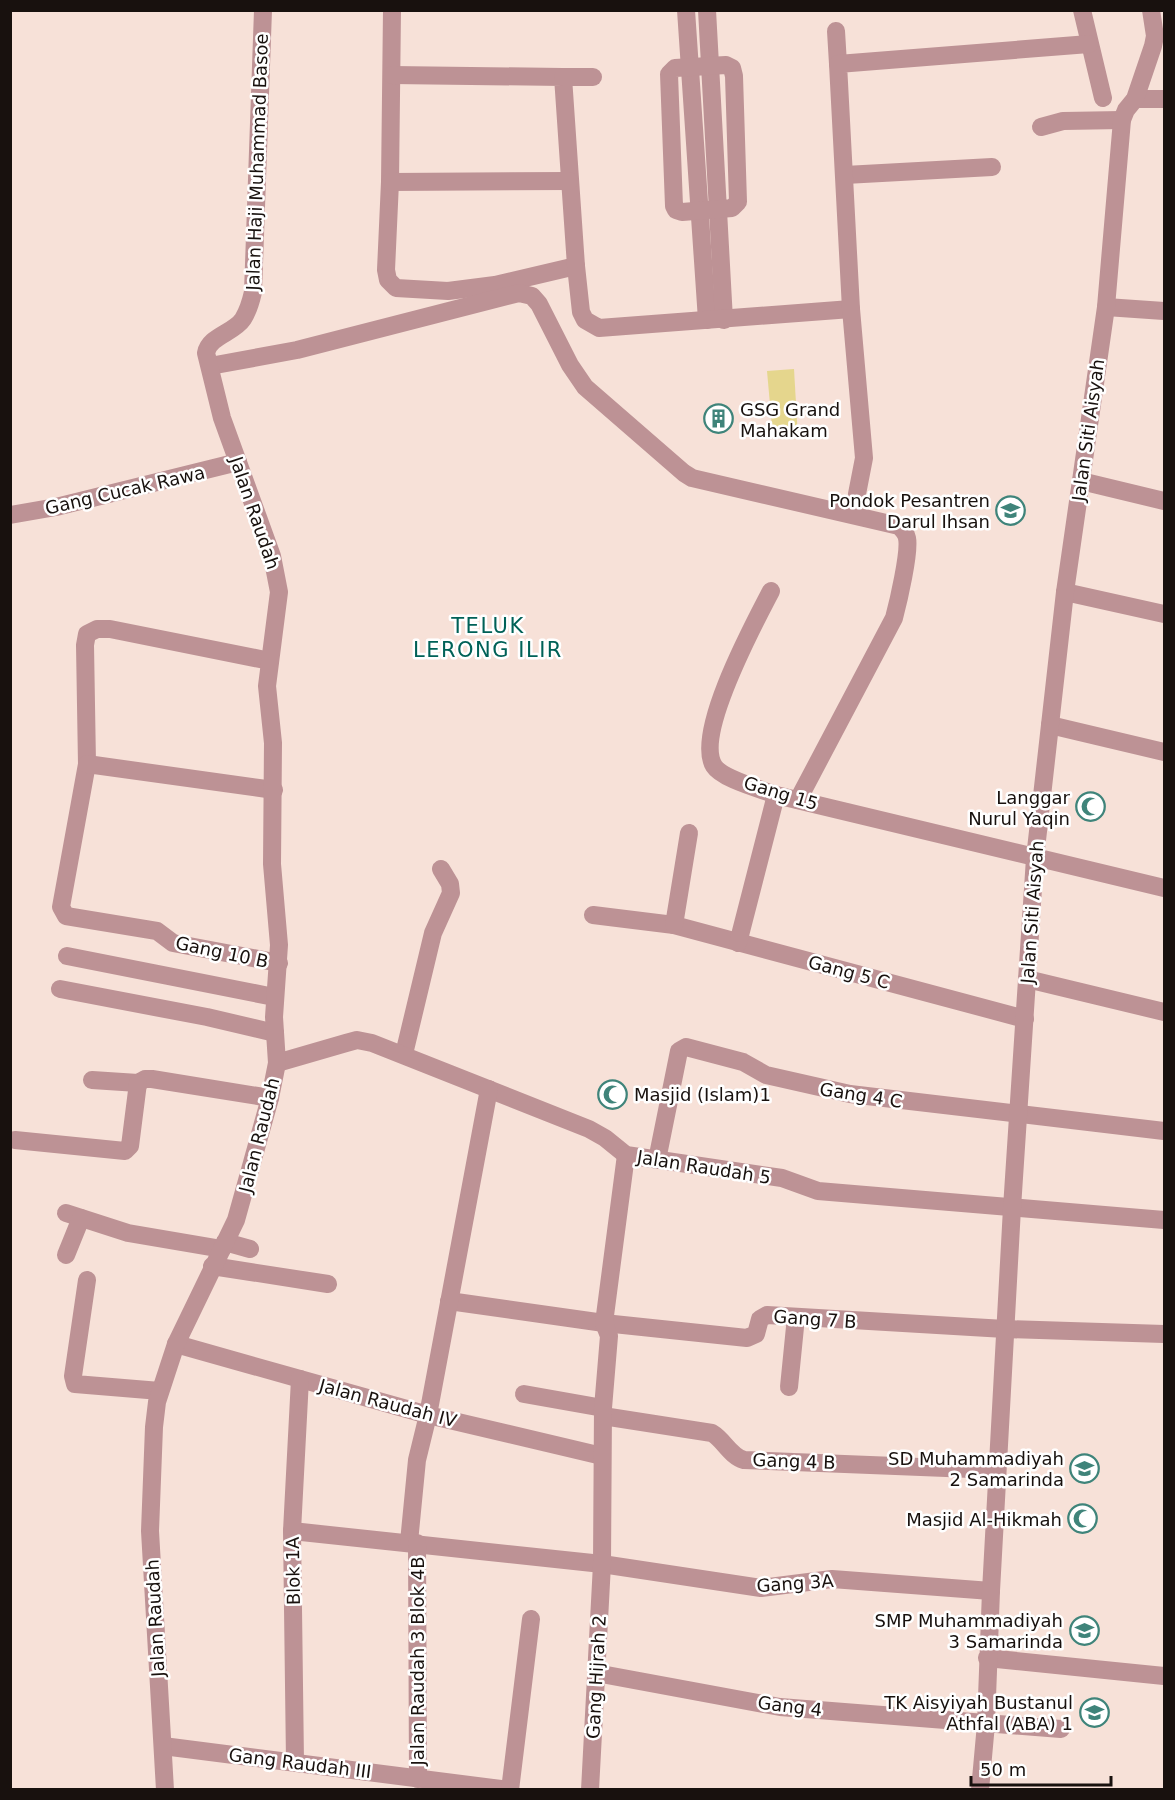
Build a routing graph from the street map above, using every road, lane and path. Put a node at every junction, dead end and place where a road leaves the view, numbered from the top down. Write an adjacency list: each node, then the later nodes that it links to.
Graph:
1 (263, 10): 32 (street, Jalan Haji Muhammad Basoe)
2 (392, 10): 12 (street)
3 (686, 10): 11 (street)
4 (706, 10): 10 (street)
5 (1082, 10): 8 (street)
6 (1151, 10): 16 (street, Jalan Siti Aisyah)
7 (836, 32): 9 (street)
8 (1089, 44): 9 (street); 15 (street)
9 (838, 64): 23 (street)
10 (709, 66): 11 (street); 19 (street); 26 (street)
11 (689, 67): 20 (street); 26 (street)
12 (392, 75): 13 (street); 25 (street)
13 (563, 77): 14 (street); 24 (street)
14 (593, 77)
15 (1103, 98)
16 (1135, 99): 17 (street); 18 (street, Jalan Siti Aisyah)
17 (1164, 99)
18 (1122, 120): 21 (street); 28 (street, Jalan Siti Aisyah)
19 (712, 125): 20 (street); 26 (street)
20 (694, 127): 26 (street)
21 (1041, 127)
22 (992, 167): 23 (street)
23 (845, 175): 29 (street)
24 (569, 180): 25 (street); 27 (street)
25 (390, 182): 27 (street)
26 (708, 211): 31 (street)
27 (576, 266): 31 (street)
28 (1106, 307): 30 (street); 34 (street, Jalan Siti Aisyah)
29 (852, 309): 31 (street); 35 (street)
30 (1164, 311)
31 (715, 320)
32 (210, 366): 33 (street, Jalan Raudah); 47 (street)
33 (238, 462): 37 (street, Gang Cucak Rawa); 41 (street, Jalan Raudah)
34 (1081, 481): 36 (street); 39 (street, Jalan Siti Aisyah)
35 (857, 494)
36 (1164, 501)
37 (10, 515)
38 (771, 591): 46 (street, Gang 15)
39 (1065, 592): 40 (street); 42 (street, Jalan Siti Aisyah)
40 (1164, 614)
41 (270, 661): 44 (street); 45 (street, Jalan Raudah)
42 (1050, 725): 43 (street); 49 (street, Jalan Siti Aisyah)
43 (1164, 752)
44 (87, 764): 45 (street); 56 (street, Gang 10 B)
45 (274, 790): 56 (street, Jalan Raudah)
46 (776, 795): 47 (street, Gang 15); 54 (street)
47 (798, 800): 49 (street, Gang 15)
48 (689, 833): 53 (street)
49 (1035, 858): 51 (street, Gang 15); 57 (street, Jalan Siti Aisyah)
50 (441, 869): 63 (street)
51 (1164, 888)
52 (593, 915): 53 (street, Gang 5 C)
53 (674, 925): 54 (street, Gang 5 C)
54 (738, 943): 61 (street, Gang 5 C)
55 (68, 956): 59 (street)
56 (279, 963): 59 (street, Jalan Raudah)
57 (1027, 979): 60 (street); 61 (street, Jalan Siti Aisyah)
58 (60, 989): 62 (street)
59 (274, 997): 62 (street, Jalan Raudah)
60 (1164, 1011)
61 (1025, 1018): 69 (street, Jalan Siti Aisyah)
62 (275, 1032): 64 (street, Jalan Raudah)
63 (404, 1054): 64 (street, Jalan Raudah 5); 67 (street, Jalan Raudah 5)
64 (277, 1063): 68 (street, Jalan Raudah)
65 (92, 1080): 66 (street)
66 (138, 1083): 68 (street); 71 (street)
67 (489, 1089): 72 (street, Jalan Raudah 5); 82 (street, Jalan Raudah 3 Blok 4B)
68 (270, 1098): 76 (street, Jalan Raudah)
69 (1018, 1114): 70 (street, Gang 4 C); 73 (street, Gang 4 C); 74 (street, Jalan Siti Aisyah)
70 (1164, 1131)
71 (15, 1140)
72 (626, 1155): 73 (street, Jalan Raudah 5); 84 (street, Gang Hijrah 2)
73 (657, 1160): 74 (street, Jalan Raudah 5)
74 (1012, 1208): 75 (street, Jalan Raudah 5); 85 (street, Jalan Siti Aisyah)
75 (1164, 1220)
76 (223, 1246): 77 (street); 78 (street); 79 (street, Jalan Raudah)
77 (250, 1249)
78 (66, 1255)
79 (212, 1266): 81 (street); 87 (street, Jalan Raudah)
80 (87, 1280): 90 (street)
81 (328, 1284)
82 (448, 1301): 84 (street); 93 (street, Jalan Raudah 3 Blok 4B)
83 (796, 1317): 84 (street, Gang 7 B); 85 (street, Gang 7 B); 89 (street)
84 (604, 1323): 92 (street, Gang Hijrah 2)
85 (1005, 1329): 86 (street, Gang 7 B); 95 (street, Jalan Siti Aisyah)
86 (1164, 1334)
87 (176, 1344): 88 (street, Jalan Raudah IV); 90 (street, Jalan Raudah)
88 (300, 1379): 93 (street, Jalan Raudah IV); 96 (street, Blok 1A)
89 (789, 1386)
90 (160, 1391): 106 (street, Jalan Raudah)
91 (524, 1394): 92 (street, Gang 4 B)
92 (603, 1412): 94 (street, Gang Hijrah 2); 95 (street, Gang 4 B)
93 (428, 1415): 94 (street, Jalan Raudah IV); 97 (street, Jalan Raudah 3 Blok 4B)
94 (602, 1456): 98 (street, Gang Hijrah 2)
95 (997, 1470): 99 (street, Jalan Siti Aisyah)
96 (292, 1531): 97 (street, Gang 3A); 107 (street, Blok 1A)
97 (413, 1543): 98 (street, Gang 3A); 108 (street, Jalan Raudah 3 Blok 4B)
98 (602, 1564): 99 (street, Gang 3A); 102 (street, Gang Hijrah 2)
99 (991, 1591): 101 (street, Jalan Siti Aisyah)
100 (531, 1619): 110 (street)
101 (987, 1658): 103 (street); 104 (street, Jalan Siti Aisyah)
102 (596, 1672): 104 (street, Gang 4); 111 (street, Gang Hijrah 2)
103 (1164, 1676)
104 (986, 1724): 105 (street, Gang 4); 112 (street, Jalan Siti Aisyah)
105 (1062, 1730)
106 (163, 1746): 107 (street, Gang Raudah III); 109 (street, Jalan Raudah)
107 (295, 1762): 108 (street, Gang Raudah III)
108 (418, 1779): 110 (street, Gang Raudah III)
109 (165, 1790)
110 (510, 1790)
111 (590, 1790)
112 (980, 1790)

